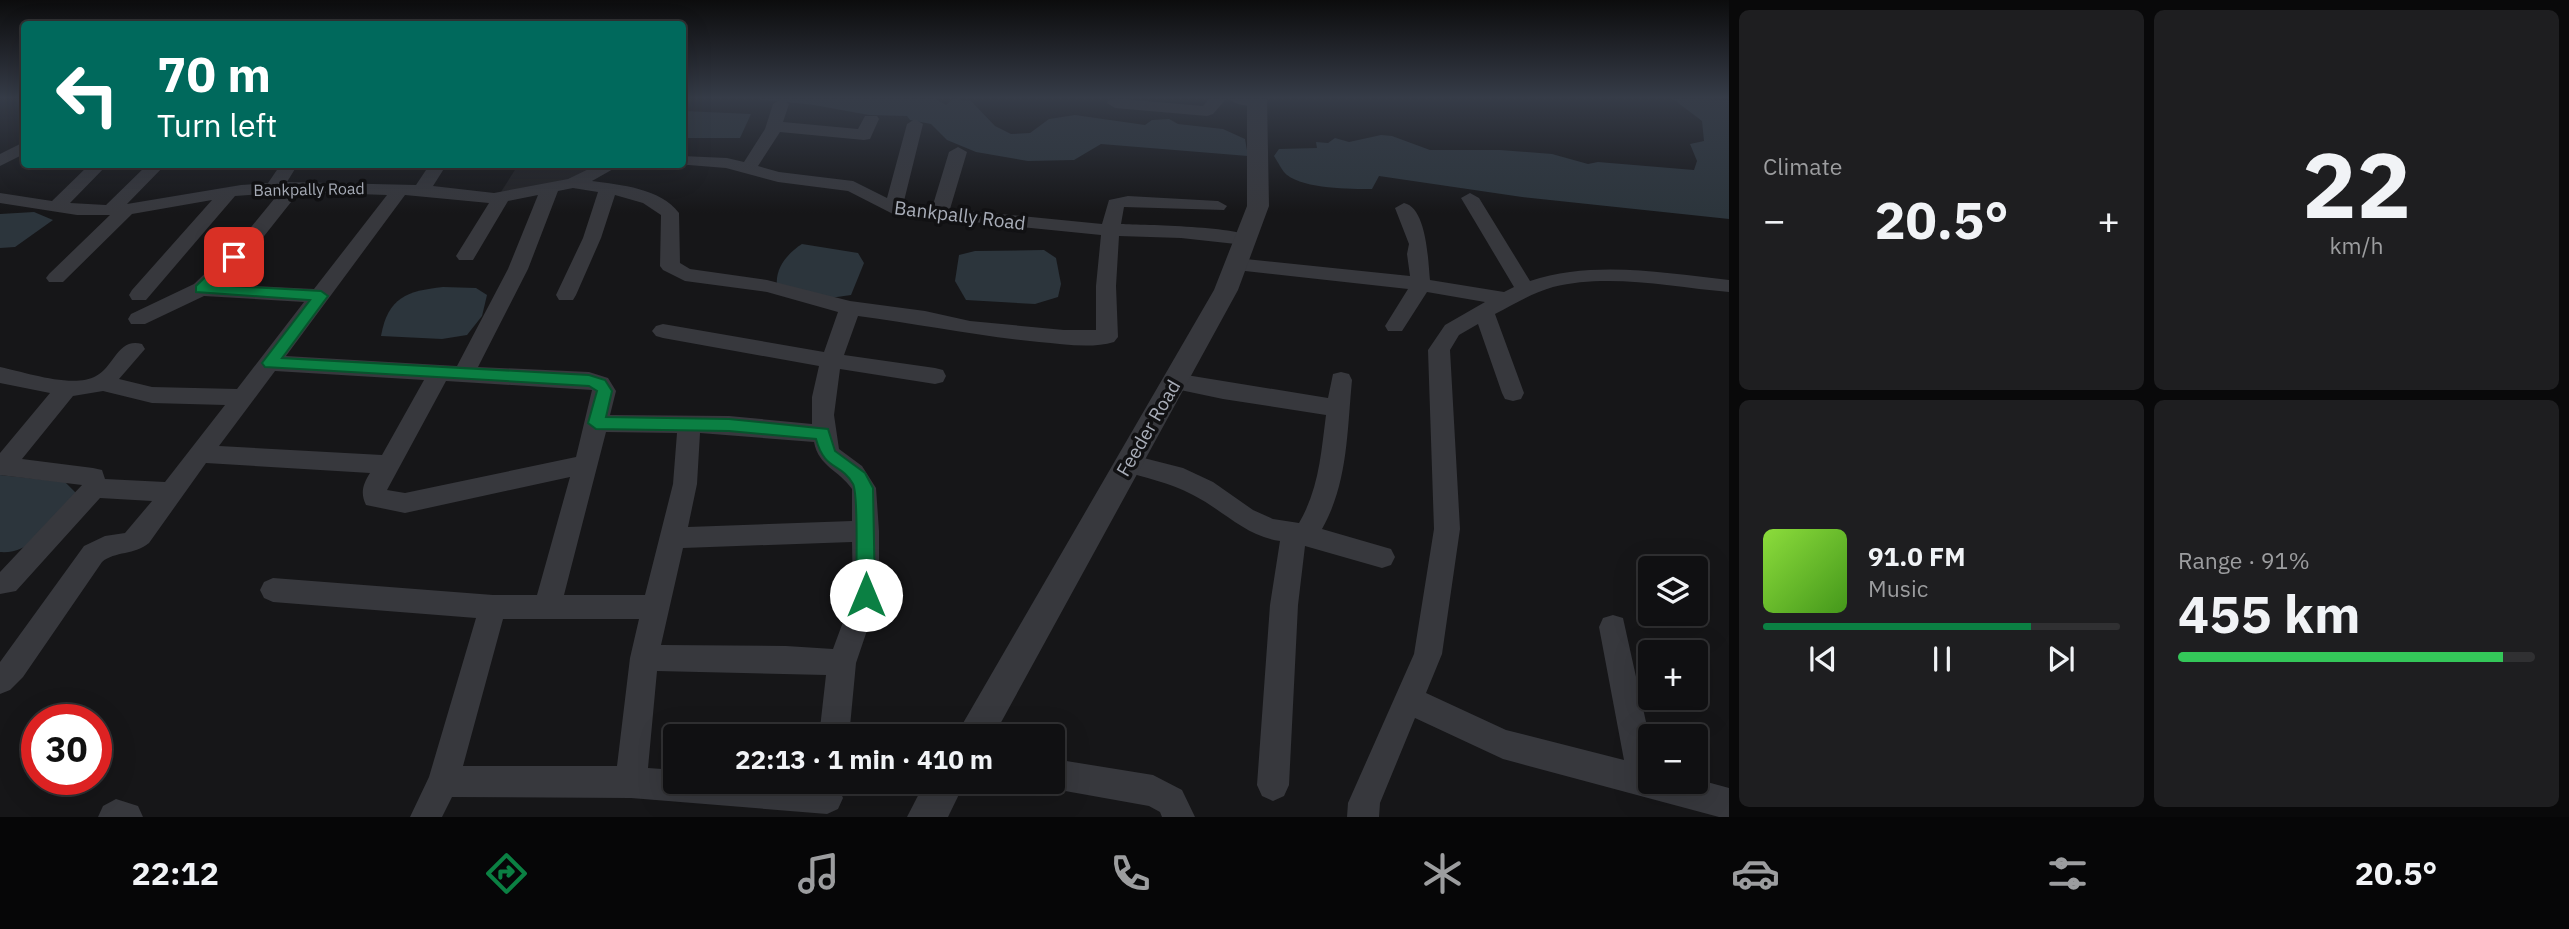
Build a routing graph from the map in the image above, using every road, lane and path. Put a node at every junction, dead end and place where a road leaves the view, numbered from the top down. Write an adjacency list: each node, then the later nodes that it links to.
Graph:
1 (767, 137): 13 (street)
2 (912, 137): 27 (street)
3 (1253, 137): 31 (street, Feeder Road)
4 (21, 149): 6 (street)
5 (958, 152): 29 (street)
6 (0, 161)
7 (686, 161): 13 (street, Bankpally Road)
8 (96, 168): 25 (street)
9 (155, 168): 28 (street)
10 (287, 168): 16 (street)
11 (435, 168): 18 (street)
12 (605, 168): 14 (street, Bankpally Road)
13 (748, 169): 27 (street, Bankpally Road)
14 (573, 183): 17 (street, Bankpally Road); 19 (street)
15 (294, 187): 16 (street, Bankpally Road); 18 (street, Bankpally Road); 36 (street)
16 (274, 188): 20 (street, Bankpally Road)
17 (550, 188): 21 (street, Bankpally Road); 51 (street)
18 (410, 190): 21 (street, Bankpally Road); 40 (street)
19 (608, 190): 38 (street); 41 (street)
20 (229, 192): 28 (street, Bankpally Road); 37 (street)
21 (502, 196): 32 (street)
22 (0, 198): 25 (street, Bankpally Road)
23 (1470, 198): 39 (street)
24 (1218, 206): 30 (street)
25 (56, 207): 28 (street, Bankpally Road)
26 (1404, 208): 34 (street)
27 (893, 209): 29 (street, Bankpally Road)
28 (118, 210): 33 (street)
29 (939, 214): 30 (street, Bankpally Road)
30 (1110, 230): 31 (street, Bankpally Road); 41 (street)
31 (1240, 252): 34 (street, Bankpally Road); 54 (street, Feeder Road)
32 (466, 256)
33 (56, 278)
34 (1421, 285): 39 (street, Bankpally Road); 44 (street)
35 (1729, 286): 39 (street)
36 (201, 289): 40 (street); 43 (street)
37 (139, 295)
38 (566, 295)
39 (1518, 295): 42 (street)
40 (321, 296): 48 (street)
41 (850, 308): 47 (street)
42 (1485, 314): 57 (street); 83 (street)
43 (138, 319)
44 (1395, 326)
45 (663, 331): 47 (street)
46 (134, 349): 55 (street)
47 (832, 360): 52 (street); 62 (street)
48 (270, 363): 49 (street); 58 (street)
49 (439, 373): 51 (street); 66 (street)
50 (0, 375): 56 (street)
51 (463, 375): 60 (street)
52 (935, 376)
53 (1341, 380): 59 (street)
54 (1174, 381): 59 (street); 64 (street, Feeder Road)
55 (103, 383): 56 (street); 58 (street)
56 (66, 389): 67 (street)
57 (1513, 393)
58 (244, 397): 63 (street)
59 (1337, 408): 71 (street)
60 (596, 423): 61 (street); 65 (street)
61 (689, 425): 62 (street); 72 (street)
62 (822, 434): 70 (street)
63 (200, 454): 66 (street); 69 (street)
64 (1128, 463): 71 (street); 85 (street, Feeder Road)
65 (585, 464): 66 (street); 78 (street)
66 (389, 465)
67 (2, 466): 68 (street)
68 (94, 488): 69 (street); 74 (street)
69 (171, 492): 82 (street)
70 (866, 531): 72 (street); 81 (street)
71 (1299, 533): 73 (street); 91 (street)
72 (673, 538): 77 (street)
73 (1382, 557)
74 (0, 583)
75 (273, 590): 76 (street)
76 (493, 607): 78 (street); 89 (street)
77 (657, 607): 78 (street); 80 (street)
78 (547, 608)
79 (1613, 627): 86 (street)
80 (644, 658): 81 (street); 90 (street)
81 (842, 663): 84 (street)
82 (0, 681)
83 (1409, 700): 88 (street); 101 (street)
84 (835, 724)
85 (979, 724)
86 (1638, 737)
87 (1065, 776): 100 (street)
88 (1638, 778)
89 (443, 781): 90 (street); 98 (street)
90 (631, 782): 94 (street)
91 (1273, 785)
92 (939, 794): 99 (street)
93 (1694, 794): 95 (street)
94 (827, 799)
95 (1729, 804)
96 (114, 817): 97 (street)
97 (127, 817)
98 (426, 817)
99 (927, 817)
100 (1179, 817)
101 (1363, 817)

